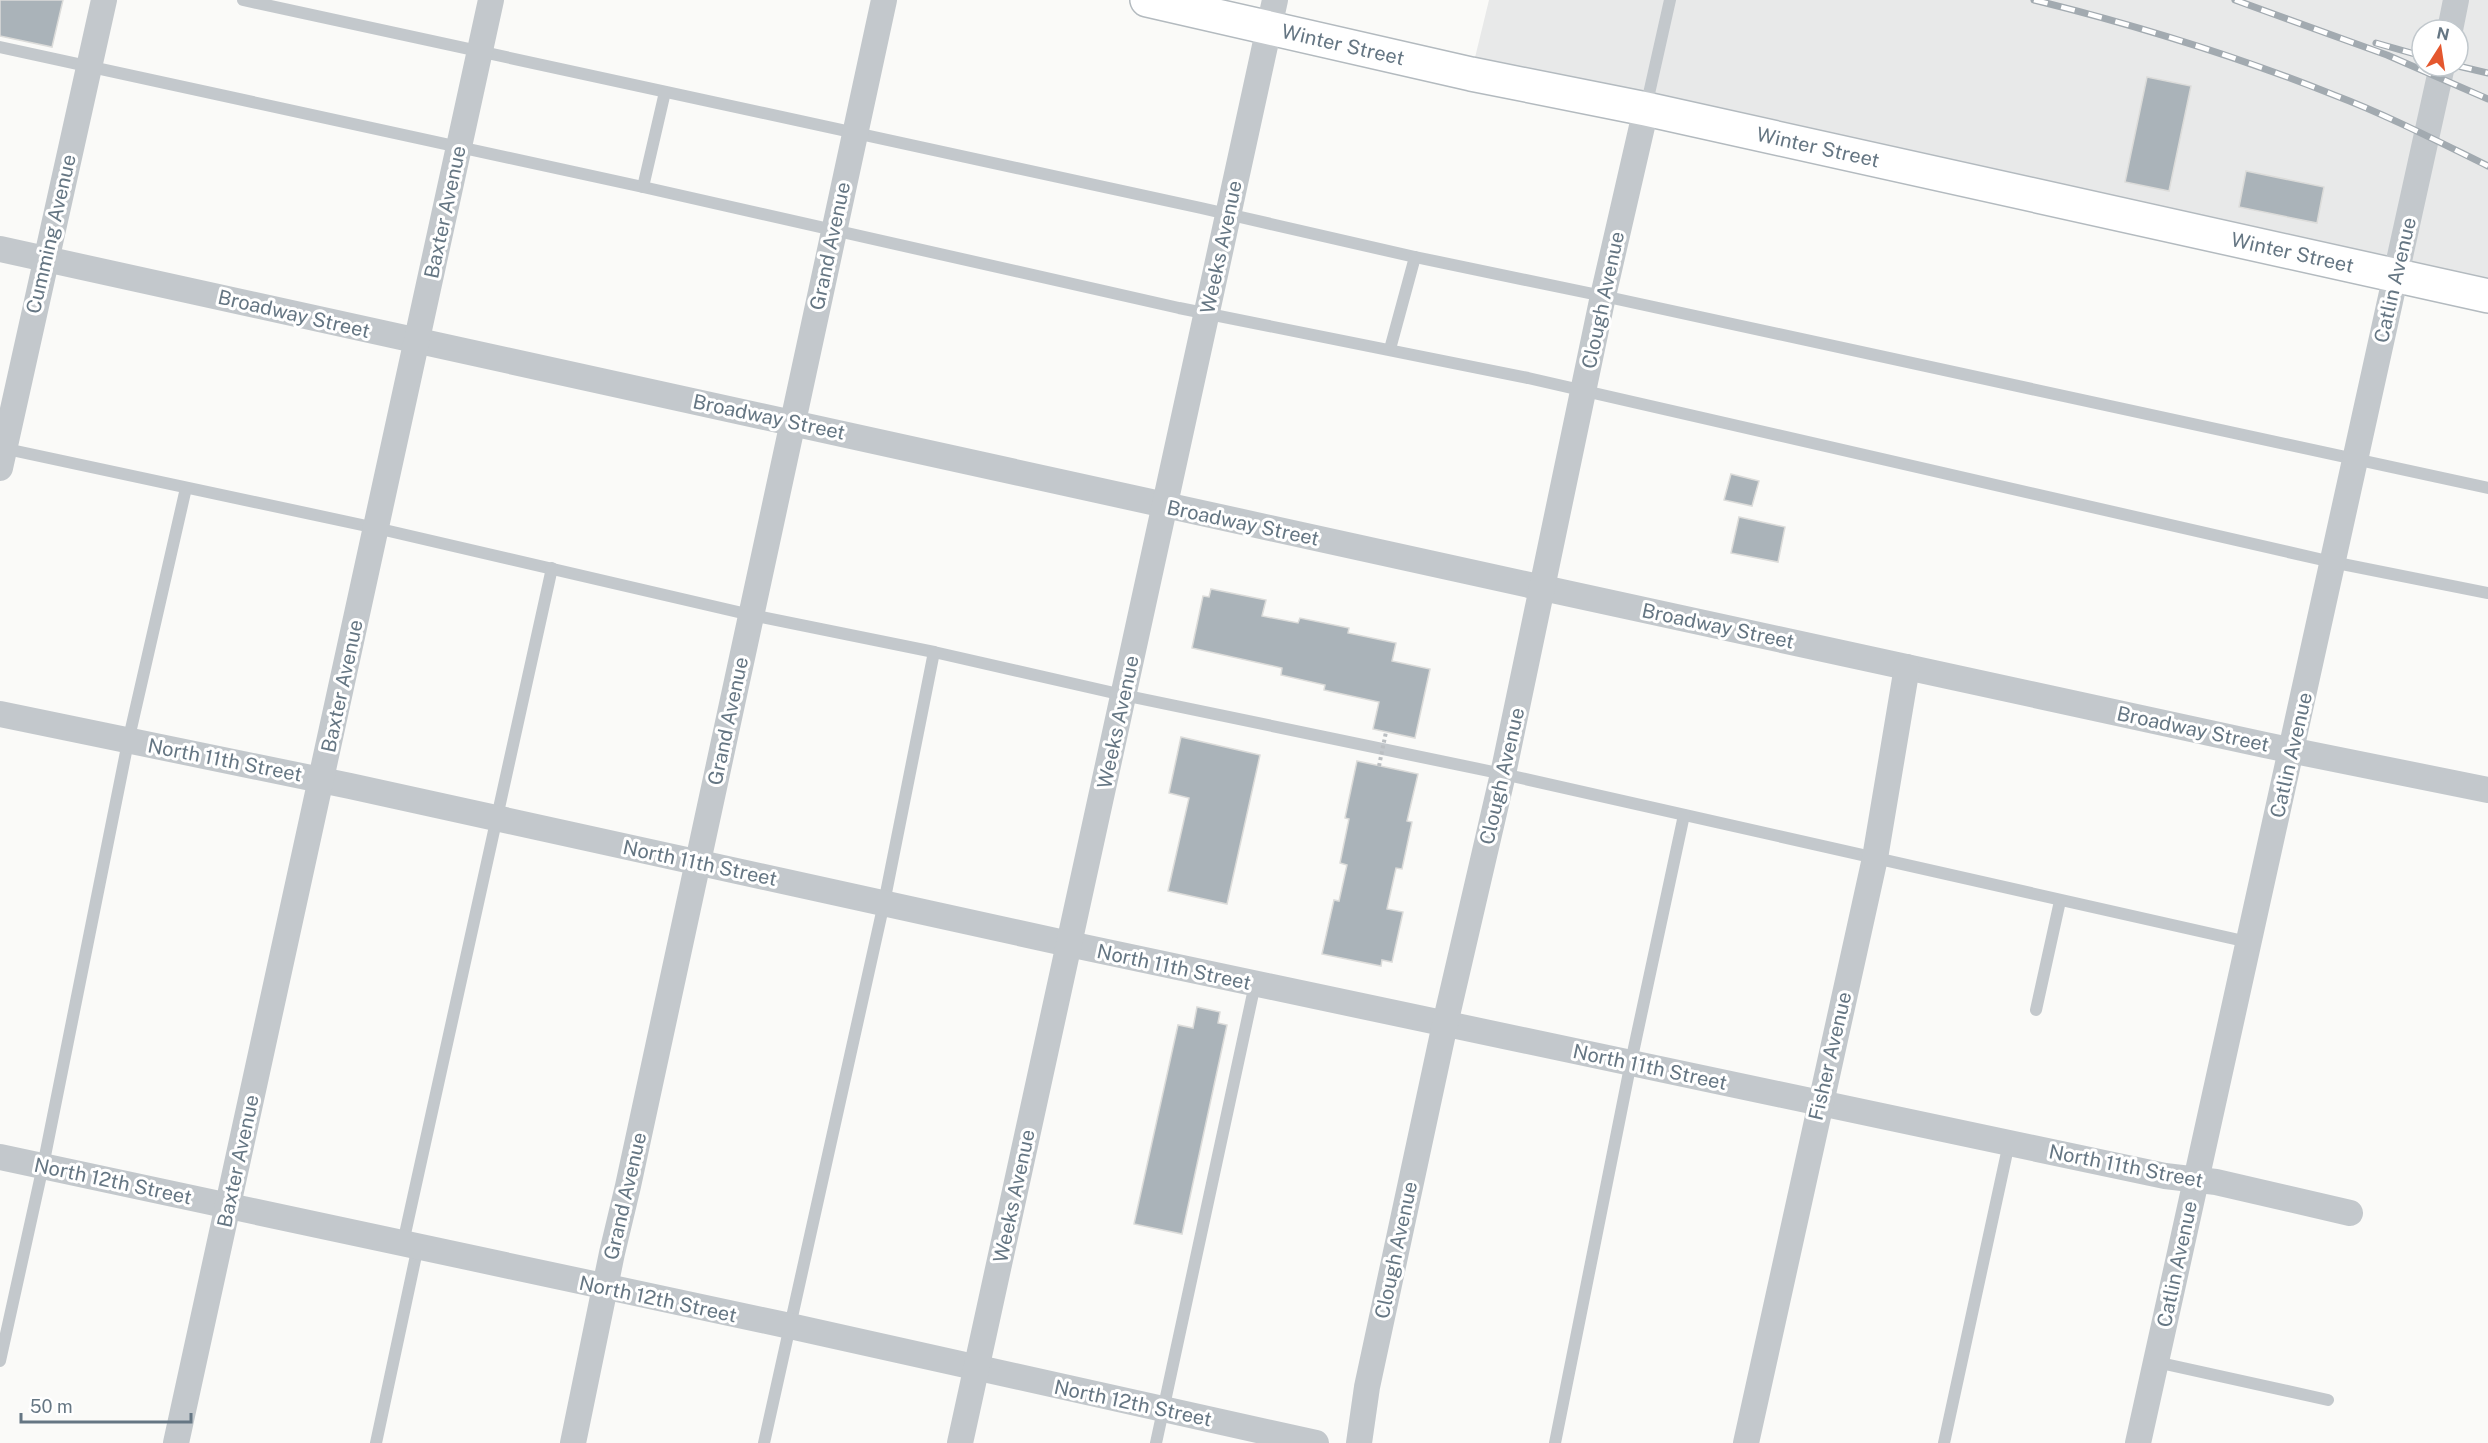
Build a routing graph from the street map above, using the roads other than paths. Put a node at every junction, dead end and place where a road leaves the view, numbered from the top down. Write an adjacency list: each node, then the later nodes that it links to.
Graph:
1 (104, 0): 12 (street, Cumming Avenue)
2 (243, 0): 11 (lane)
3 (491, 0): 11 (street, Baxter Avenue)
4 (884, 0): 16 (street, Grand Avenue)
5 (1147, 0): 8 (street, Winter Street)
6 (1670, 0): 15 (lane)
7 (2456, 0): 9 (street)
8 (1272, 13): 15 (street, Winter Street); 19 (street, Weeks Avenue)
9 (2452, 18)
10 (0, 47): 12 (lane)
11 (480, 52): 14 (lane); 17 (street, Baxter Avenue)
12 (89, 67): 17 (lane); 23 (street, Cumming Avenue)
13 (2439, 78): 24 (street, Catlin Avenue)
14 (665, 92): 16 (lane); 18 (lane)
15 (1646, 109): 24 (street, Winter Street); 25 (street, Clough Avenue)
16 (854, 134): 19 (lane); 20 (street, Grand Avenue)
17 (459, 147): 18 (lane); 28 (street, Baxter Avenue)
18 (643, 187): 20 (lane)
19 (1228, 214): 22 (lane); 27 (street, Weeks Avenue)
20 (833, 230): 27 (lane); 31 (street, Grand Avenue)
21 (0, 249): 23 (street, Broadway Street)
22 (1415, 257): 25 (lane); 29 (lane)
23 (45, 258): 28 (street, Broadway Street); 32 (street, Cumming Avenue)
24 (2395, 276): 26 (street, Winter Street); 33 (street, Catlin Avenue)
25 (1604, 296): 30 (street, Clough Avenue); 33 (lane)
26 (2488, 296)
27 (1207, 314): 29 (lane); 36 (street, Weeks Avenue)
28 (417, 342): 31 (street, Broadway Street); 37 (street, Baxter Avenue)
29 (1390, 349): 30 (lane)
30 (1584, 392): 38 (lane); 40 (street, Clough Avenue)
31 (792, 422): 36 (street, Broadway Street); 42 (street, Grand Avenue)
32 (1, 455): 34 (lane)
33 (2355, 461): 35 (lane); 38 (street, Catlin Avenue)
34 (186, 488): 37 (lane); 47 (lane)
35 (2488, 488)
36 (1165, 506): 40 (street, Broadway Street); 45 (street, Weeks Avenue)
37 (376, 528): 39 (lane); 50 (street, Baxter Avenue)
38 (2332, 562): 41 (lane); 48 (street, Catlin Avenue)
39 (552, 568): 42 (lane); 53 (lane)
40 (1543, 588): 44 (street, Broadway Street); 49 (street, Clough Avenue)
41 (2488, 593)
42 (751, 615): 43 (lane); 55 (street, Grand Avenue)
43 (934, 652): 45 (lane); 57 (lane)
44 (1907, 667): 48 (street, Broadway Street); 54 (street, Fisher Avenue)
45 (1124, 695): 49 (lane); 59 (street, Weeks Avenue)
46 (0, 714): 47 (street, North 11th Street)
47 (128, 742): 50 (street, North 11th Street); 67 (lane)
48 (2293, 750): 51 (street, Broadway Street); 58 (street, Catlin Avenue)
49 (1503, 774): 52 (lane); 62 (street, Clough Avenue)
50 (321, 780): 53 (street, North 11th Street); 69 (street, Baxter Avenue)
51 (2488, 790)
52 (1684, 815): 54 (lane); 63 (lane)
53 (496, 817): 55 (street, North 11th Street); 71 (lane)
54 (1875, 858): 56 (lane); 64 (street, Fisher Avenue)
55 (697, 863): 57 (street, North 11th Street); 72 (street, Grand Avenue)
56 (2060, 901): 58 (lane); 61 (lane)
57 (884, 903): 59 (street, North 11th Street); 73 (lane)
58 (2248, 942): 68 (street, Catlin Avenue)
59 (1069, 944): 60 (street, North 11th Street); 76 (street, Weeks Avenue)
60 (1255, 984): 62 (street, North 11th Street); 78 (lane)
61 (2036, 1010)
62 (1445, 1024): 63 (street, North 11th Street); 86 (street, Clough Avenue)
63 (1631, 1062): 64 (street, North 11th Street); 87 (lane)
64 (1820, 1103): 65 (street, North 11th Street); 88 (street, Fisher Avenue)
65 (2009, 1143): 68 (street, North 11th Street); 89 (lane)
66 (0, 1157): 67 (street, North 12th Street)
67 (43, 1166): 69 (street, North 12th Street); 74 (lane)
68 (2195, 1180): 70 (street, North 11th Street); 75 (street, Catlin Avenue)
69 (228, 1205): 71 (street, North 12th Street); 79 (street, Baxter Avenue)
70 (2350, 1213)
71 (411, 1245): 72 (street, North 12th Street); 80 (lane)
72 (605, 1287): 73 (street, North 12th Street); 81 (street, Grand Avenue)
73 (790, 1326): 76 (street, North 12th Street); 82 (lane)
74 (0, 1361)
75 (2156, 1362): 77 (lane); 90 (street, Catlin Avenue)
76 (976, 1368): 78 (street, North 12th Street); 83 (street, Weeks Avenue)
77 (2328, 1401)
78 (1163, 1409): 84 (lane); 85 (street, North 12th Street)
79 (176, 1443)
80 (376, 1443)
81 (573, 1443)
82 (764, 1443)
83 (960, 1443)
84 (1156, 1443)
85 (1316, 1443)
86 (1359, 1443)
87 (1555, 1443)
88 (1746, 1443)
89 (1944, 1443)
90 (2138, 1443)

